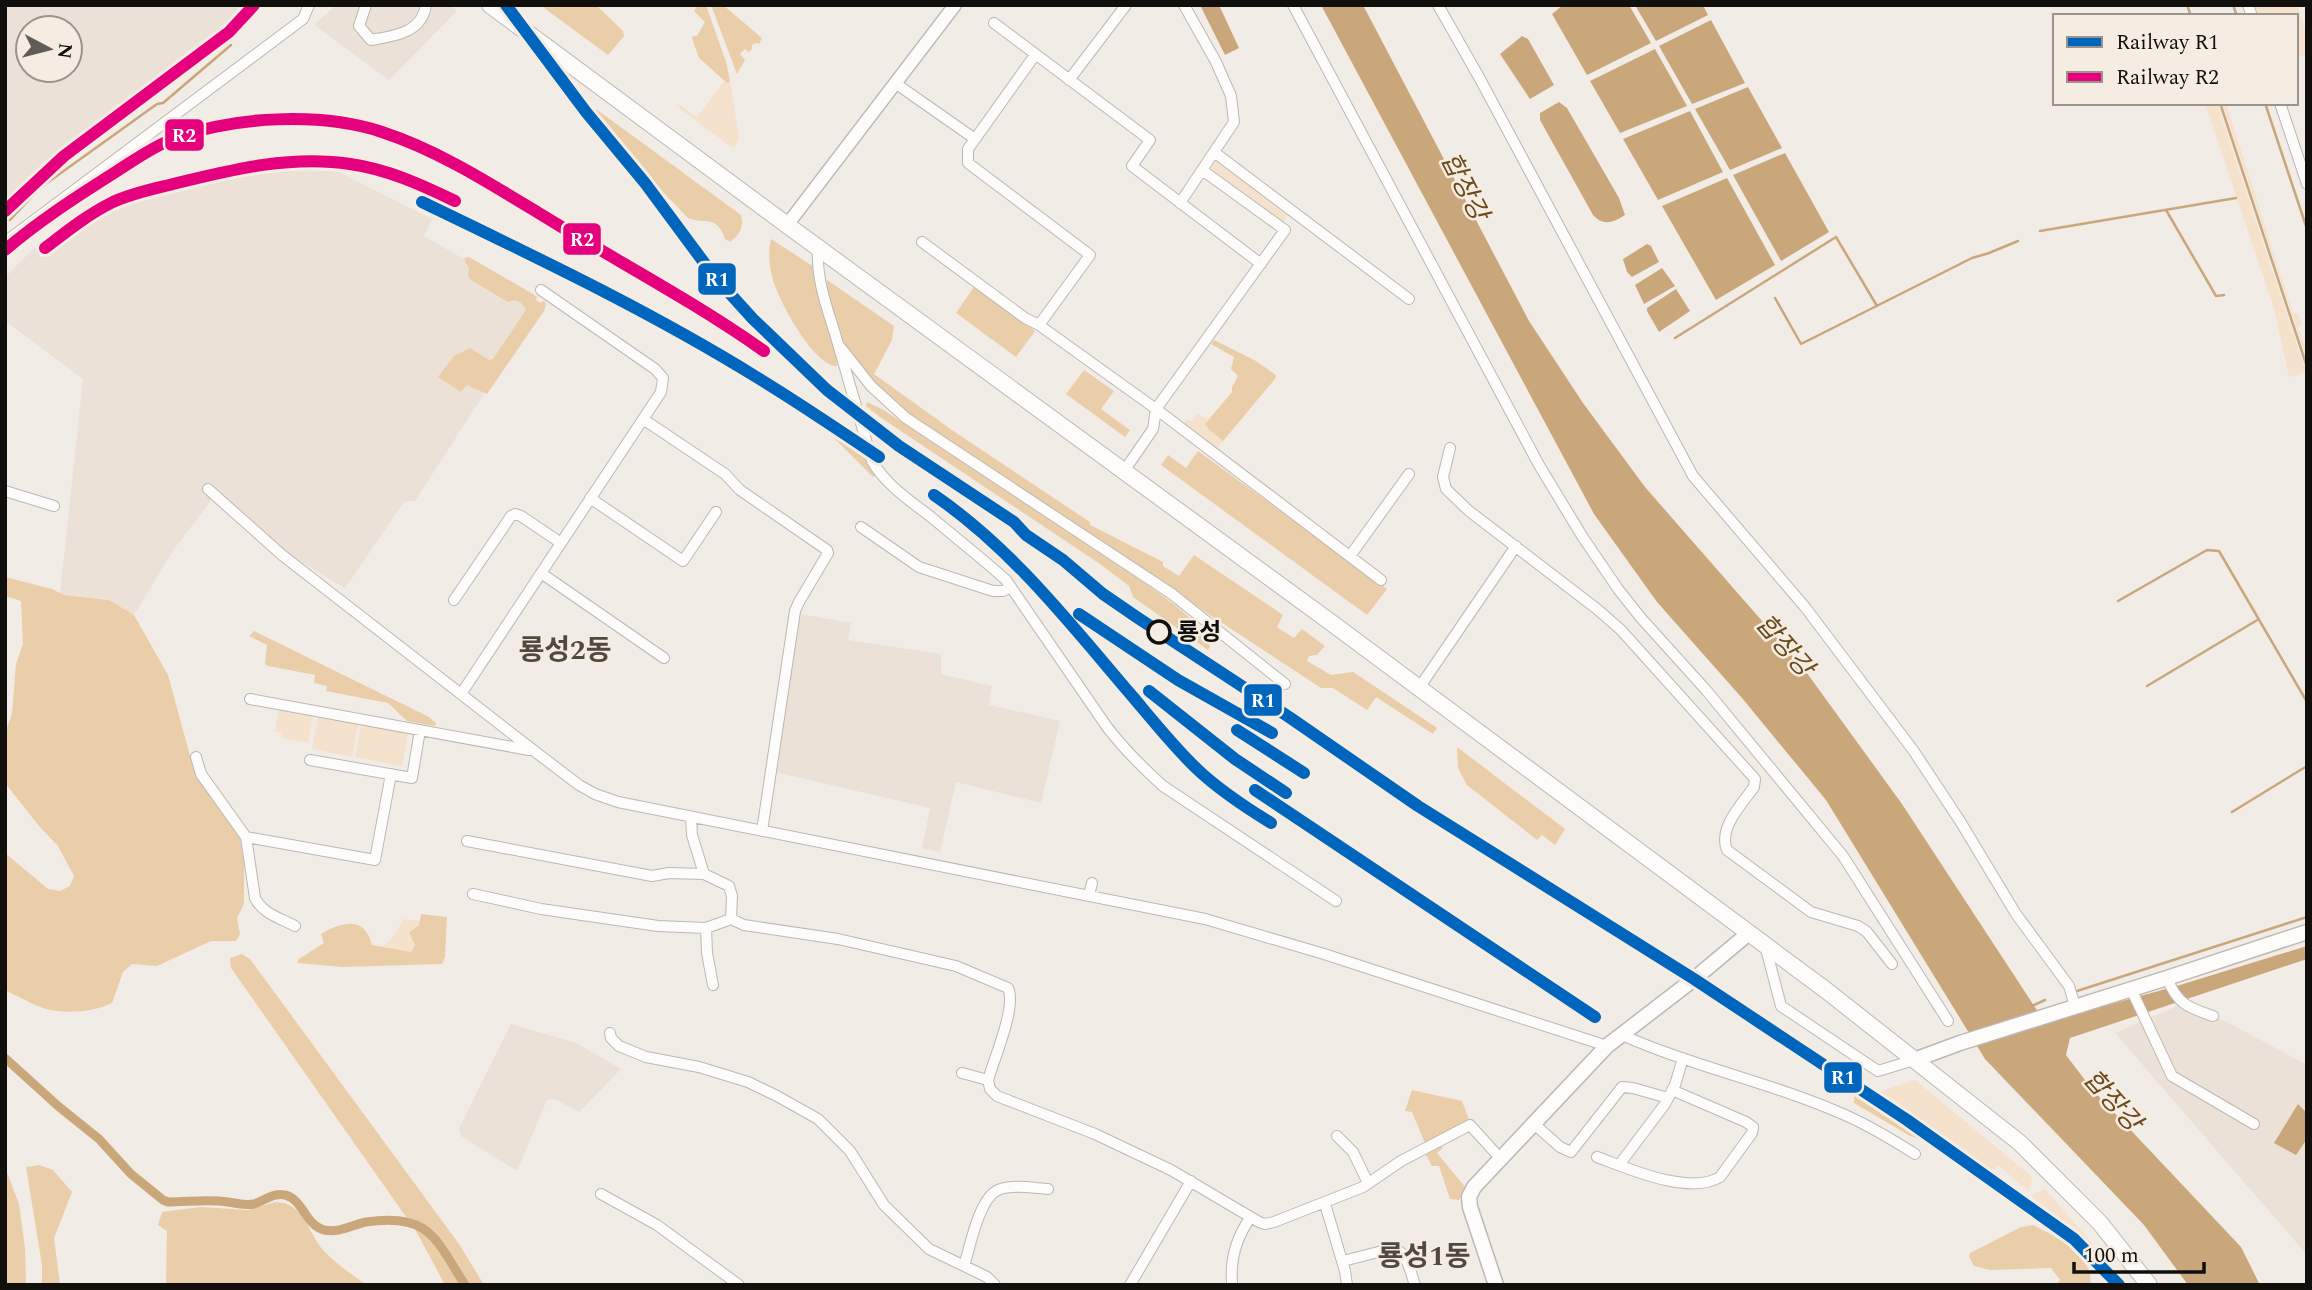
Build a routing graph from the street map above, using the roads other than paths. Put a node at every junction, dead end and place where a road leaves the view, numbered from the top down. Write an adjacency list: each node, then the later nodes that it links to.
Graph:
1 (309, 5): 23 (street)
2 (366, 5): 3 (street)
3 (426, 5)
4 (490, 5): 21 (main road)
5 (955, 5): 13 (street)
6 (1126, 5): 12 (street)
7 (1184, 5): 16 (street)
8 (1293, 5): 80 (street)
9 (1438, 5): 78 (street)
10 (994, 23): 11 (street)
11 (1035, 55): 12 (street); 15 (street)
12 (1069, 80): 19 (street)
13 (895, 83): 15 (street); 21 (street)
14 (2281, 105): 18 (street)
15 (975, 139): 29 (street)
16 (1214, 152): 17 (street); 20 (street)
17 (1202, 170): 19 (street); 22 (street)
18 (2307, 184)
19 (1180, 204): 26 (street)
20 (1297, 214): 22 (street); 28 (street)
21 (787, 225): 25 (main road)
22 (1285, 230): 26 (street)
23 (5, 242)
24 (922, 242): 29 (street)
25 (818, 248): 30 (street); 34 (main road)
26 (1261, 264): 31 (street)
27 (541, 290): 32 (street)
28 (1409, 299)
29 (1039, 325): 31 (street)
30 (838, 344): 47 (street); 50 (street)
31 (1156, 410): 34 (street); 44 (street)
32 (643, 419): 38 (street); 60 (street)
33 (1450, 448): 43 (street)
34 (1124, 471): 51 (main road)
35 (1409, 474): 44 (street)
36 (208, 489): 52 (street)
37 (5, 491): 39 (street)
38 (590, 498): 40 (street); 42 (street)
39 (54, 506)
40 (716, 512)
41 (861, 527): 47 (street)
42 (561, 543): 45 (street); 48 (street)
43 (1516, 546): 51 (street); 74 (street)
44 (1350, 556): 46 (street)
45 (541, 573): 49 (street); 52 (street)
46 (1381, 580)
47 (1011, 587): 67 (street)
48 (454, 600)
49 (664, 658)
50 (1285, 684)
51 (1419, 688): 72 (main road)
52 (461, 694): 55 (street)
53 (250, 699): 54 (street)
54 (420, 730): 55 (street); 58 (street)
55 (533, 750): 59 (street)
56 (196, 757): 61 (street)
57 (310, 760): 58 (street)
58 (391, 775): 61 (street)
59 (691, 817): 60 (street); 63 (street)
60 (762, 831): 66 (street)
61 (246, 837): 69 (street)
62 (467, 841): 63 (street)
63 (704, 874): 68 (street)
64 (1092, 883): 66 (street)
65 (473, 894): 70 (street)
66 (1089, 895): 83 (street)
67 (1336, 901)
68 (731, 919): 70 (street); 87 (street)
69 (295, 926)
70 (706, 928): 76 (street)
71 (2307, 932): 75 (main road)
72 (1749, 933): 73 (main road); 82 (main road)
73 (1765, 945): 85 (main road); 85 (street)
74 (1892, 964)
75 (2168, 981): 77 (main road); 79 (street)
76 (713, 985)
77 (2132, 992): 78 (main road); 90 (street)
78 (2073, 1007): 85 (main road)
79 (2213, 1016)
80 (1948, 1021)
81 (610, 1033): 103 (street)
82 (1622, 1035): 83 (main road); 84 (street)
83 (1606, 1046): 89 (main road)
84 (1683, 1058): 88 (street); 92 (street)
85 (1914, 1060): 111 (main road)
86 (962, 1073): 87 (street)
87 (988, 1080): 96 (street)
88 (1670, 1094): 89 (street); 95 (street); 95 (street)
89 (1533, 1123): 94 (main road)
90 (2254, 1124)
91 (1337, 1136): 97 (street)
92 (1916, 1154)
93 (1597, 1157): 95 (street)
94 (1500, 1158): 97 (street); 110 (main road)
95 (1619, 1165)
96 (1191, 1181): 101 (street); 107 (street)
97 (1368, 1184): 100 (street)
98 (1048, 1189): 103 (street)
99 (601, 1194): 105 (street)
100 (1325, 1204): 101 (street); 102 (street)
101 (1250, 1218): 104 (street)
102 (1343, 1261): 108 (street); 109 (street)
103 (964, 1266): 106 (street)
104 (1232, 1282)
105 (739, 1285)
106 (995, 1285)
107 (1130, 1285)
108 (1347, 1285)
109 (1415, 1285)
110 (1496, 1285)
111 (2149, 1285)

